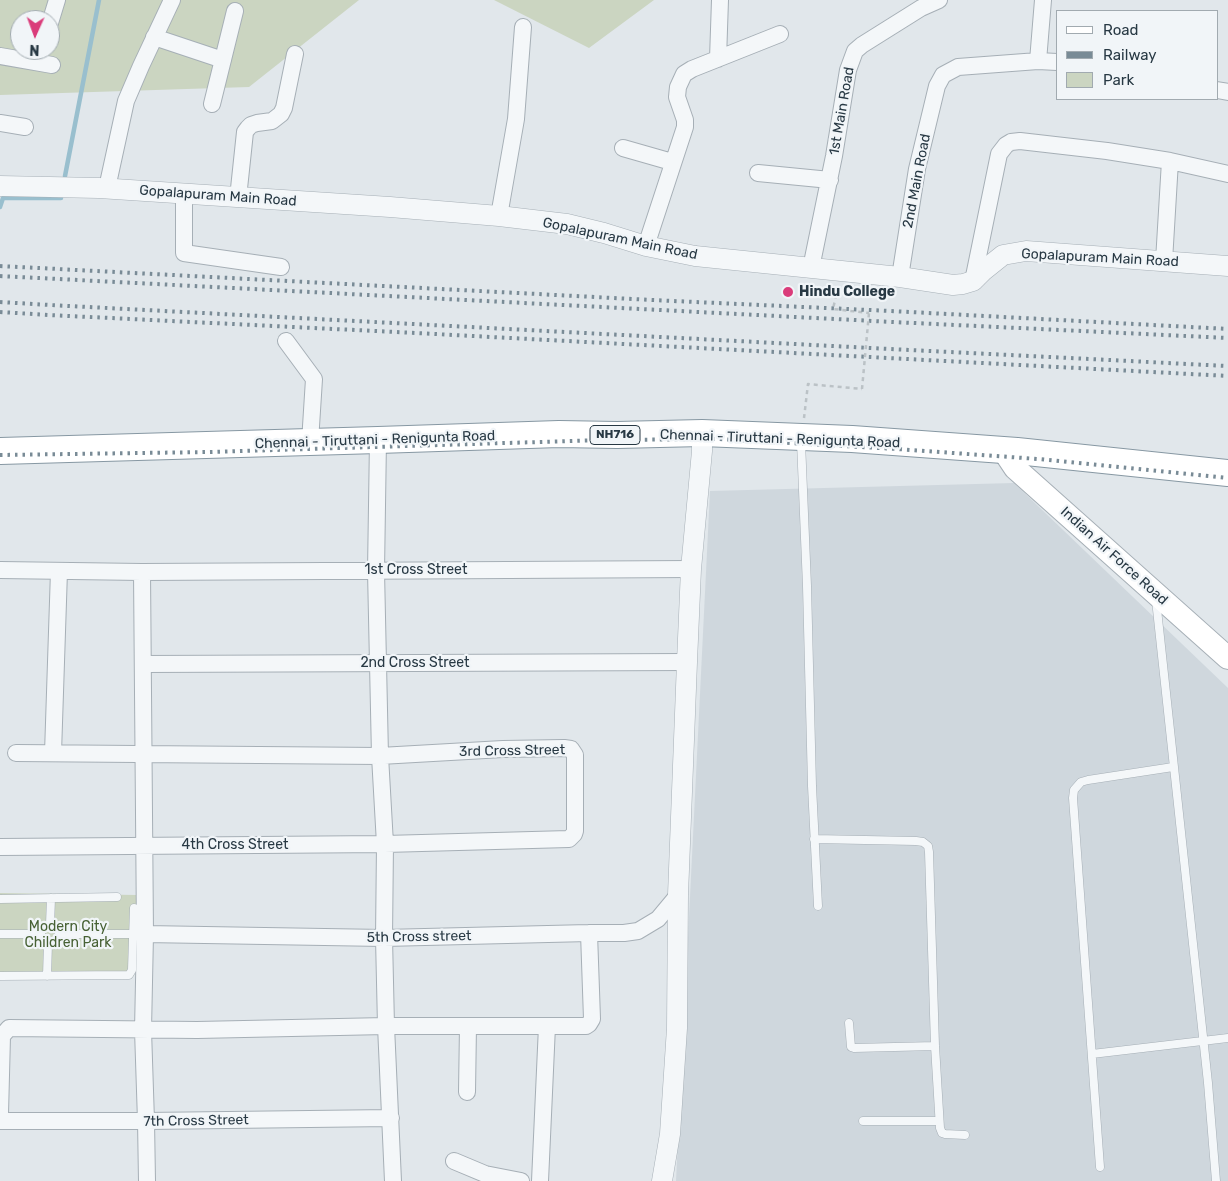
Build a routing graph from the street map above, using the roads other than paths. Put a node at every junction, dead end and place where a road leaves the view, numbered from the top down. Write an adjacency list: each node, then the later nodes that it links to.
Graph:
1 (172, 0): 8 (street)
2 (720, 0): 12 (street)
3 (939, 0): 24 (street, 1st Main Road)
4 (1043, 0): 13 (street)
5 (235, 11): 11 (street)
6 (523, 27): 29 (street)
7 (780, 34): 12 (street)
8 (154, 37): 11 (street); 26 (street)
9 (295, 54): 28 (street)
10 (0, 56): 15 (street)
11 (223, 60): 16 (street)
12 (718, 60): 21 (street)
13 (1038, 61): 14 (street); 35 (street, 2nd Main Road)
14 (1056, 62)
15 (52, 65)
16 (212, 104)
17 (0, 123): 18 (street)
18 (25, 127)
19 (623, 148): 21 (street)
20 (1170, 161): 23 (street); 31 (street); 36 (street)
21 (672, 162): 30 (street)
22 (758, 172): 24 (street)
23 (1228, 174)
24 (830, 180): 34 (street, 1st Main Road)
25 (0, 186): 26 (street, Gopalapuram Main Road)
26 (107, 188): 27 (street, Gopalapuram Main Road)
27 (184, 194): 28 (street, Gopalapuram Main Road); 33 (street)
28 (238, 198): 29 (street, Gopalapuram Main Road)
29 (500, 216): 30 (street, Gopalapuram Main Road)
30 (646, 246): 34 (street, Gopalapuram Main Road)
31 (1164, 261): 32 (street, Gopalapuram Main Road); 36 (street, Gopalapuram Main Road)
32 (1228, 266)
33 (281, 267)
34 (811, 268): 35 (street, Gopalapuram Main Road)
35 (900, 277): 36 (street, Gopalapuram Main Road)
36 (973, 281)
37 (286, 341): 38 (street)
38 (310, 442): 41 (highway, Chennai - Tiruttani - Renigunta Road / NH716); 42 (highway, Chennai - Tiruttani - Renigunta Road / NH716)
39 (702, 442): 40 (highway, Chennai - Tiruttani - Renigunta Road / NH716); 41 (highway, Chennai - Tiruttani - Renigunta Road / NH716); 47 (street)
40 (802, 446): 43 (highway, Chennai - Tiruttani - Renigunta Road / NH716); 62 (lane)
41 (377, 450): 44 (highway, Chennai - Tiruttani - Renigunta Road / NH716); 50 (street)
42 (0, 451)
43 (1009, 459): 45 (highway, Chennai - Tiruttani - Renigunta Road / NH716); 46 (highway, Chennai - Tiruttani - Renigunta Road / NH716); 52 (main road, Indian Air Force Road)
44 (0, 468)
45 (1228, 474)
46 (1228, 491)
47 (691, 569): 50 (street, 1st Cross Street); 54 (street)
48 (0, 570): 49 (street, 1st Cross Street)
49 (59, 571): 51 (street, 1st Cross Street); 58 (street)
50 (376, 571): 51 (street, 1st Cross Street); 55 (street)
51 (142, 572): 56 (street)
52 (1155, 593): 53 (main road, Indian Air Force Road); 61 (lane)
53 (1228, 658)
54 (687, 662): 55 (street, 2nd Cross Street); 67 (street)
55 (378, 663): 56 (street, 2nd Cross Street); 60 (street)
56 (143, 664): 59 (street)
57 (16, 752): 58 (street)
58 (53, 753): 59 (street)
59 (144, 754): 60 (street); 65 (street)
60 (380, 756): 63 (street, 3rd Cross Street); 64 (street)
61 (1173, 767): 89 (lane); 91 (lane)
62 (814, 840): 71 (lane); 90 (lane)
63 (470, 842): 64 (street, 4th Cross Street)
64 (385, 844): 65 (street, 4th Cross Street); 79 (street)
65 (144, 845): 66 (street, 4th Cross Street); 78 (street)
66 (0, 847)
67 (678, 895): 74 (street, 5th Cross street); 106 (street)
68 (117, 897): 69 (lane)
69 (51, 898): 70 (lane); 73 (lane)
70 (0, 899)
71 (818, 906)
72 (134, 908): 78 (lane)
73 (50, 925): 76 (lane); 77 (lane)
74 (588, 933): 79 (street, 5th Cross street); 86 (street)
75 (0, 934): 76 (lane)
76 (41, 934): 80 (lane)
77 (59, 934): 78 (lane); 80 (lane)
78 (139, 934): 79 (street, 5th Cross street); 82 (lane); 87 (street)
79 (384, 938): 84 (street)
80 (48, 942): 82 (lane)
81 (0, 976): 82 (lane)
82 (47, 976)
83 (849, 1023): 90 (lane)
84 (386, 1026): 85 (street); 87 (street); 94 (street)
85 (468, 1026): 86 (street); 92 (street)
86 (546, 1026): 105 (street)
87 (143, 1030): 93 (street); 98 (street)
88 (1228, 1038): 89 (lane)
89 (1203, 1042): 91 (lane); 107 (lane)
90 (936, 1046): 97 (lane)
91 (1092, 1054): 101 (lane)
92 (467, 1092)
93 (0, 1114)
94 (391, 1118): 98 (street, 7th Cross Street); 103 (street)
95 (0, 1121): 98 (street, 7th Cross Street)
96 (863, 1121): 97 (lane)
97 (939, 1121): 99 (lane)
98 (146, 1122): 102 (street)
99 (966, 1135)
100 (454, 1161): 104 (street)
101 (1100, 1167)
102 (147, 1181)
103 (393, 1181)
104 (522, 1181)
105 (540, 1181)
106 (662, 1181)
107 (1216, 1181)

